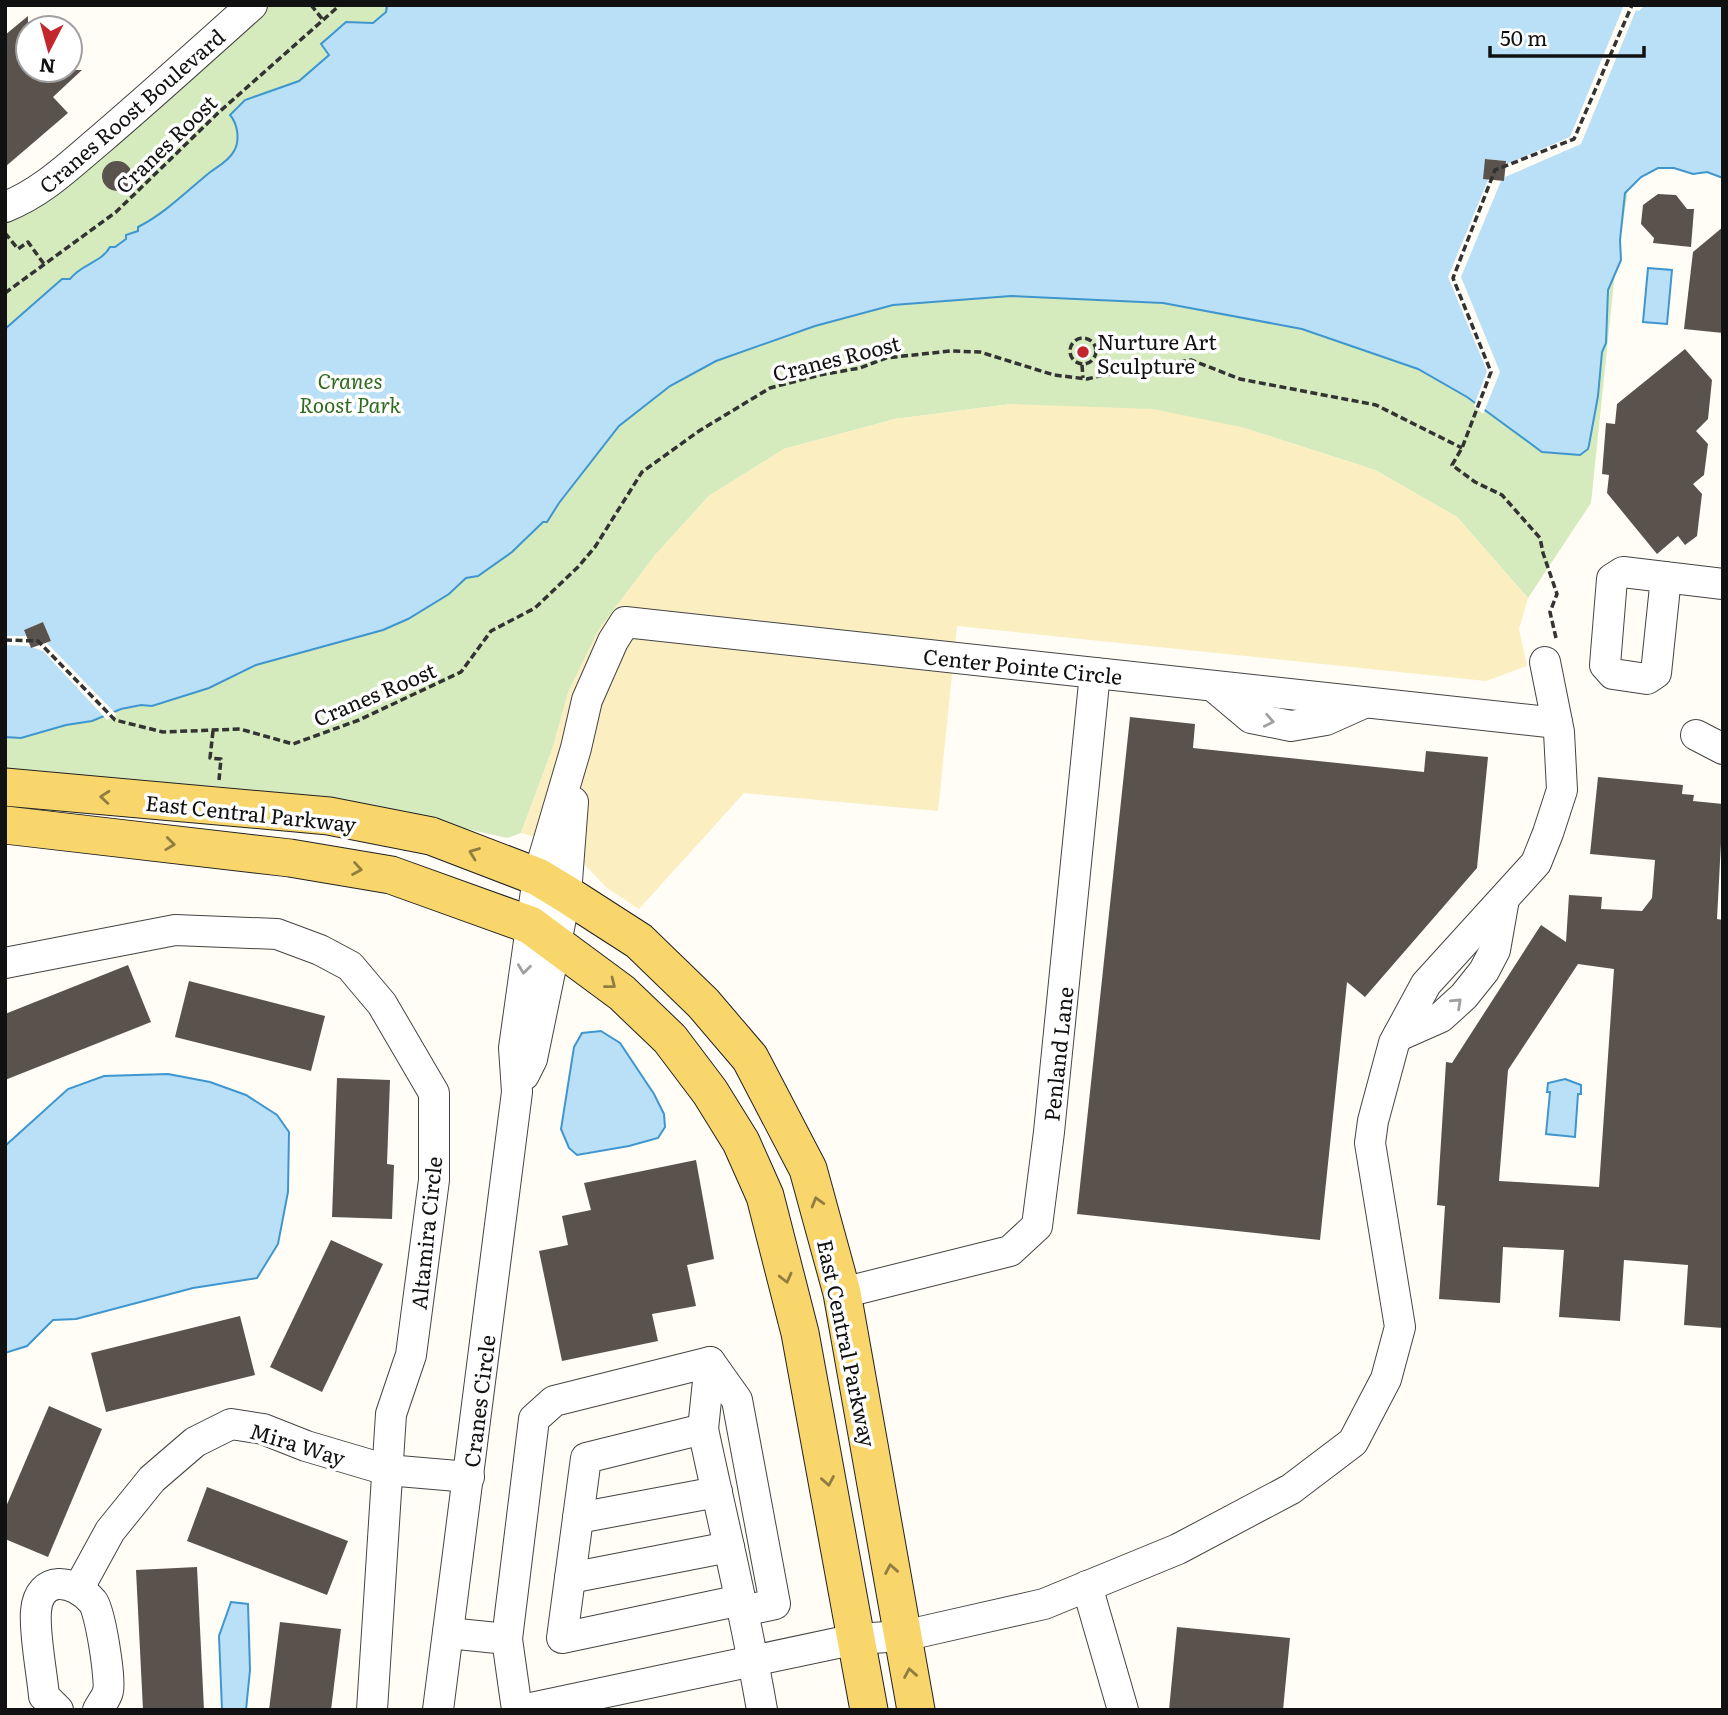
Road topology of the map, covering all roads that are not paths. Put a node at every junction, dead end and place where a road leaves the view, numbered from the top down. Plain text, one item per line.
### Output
1 (252, 5) edge
2 (5, 207) edge
3 (1666, 577) dead end
4 (1723, 584) edge
5 (1551, 650) road end
6 (1095, 673) junction
7 (1557, 723) junction
8 (1696, 735) dead end
9 (1723, 749) edge
10 (5, 788) edge
11 (5, 825) edge
12 (552, 886) junction
13 (543, 934) junction
14 (5, 963) edge
15 (842, 1293) junction
16 (710, 1362) junction
17 (703, 1429) junction
18 (387, 1470) junction
19 (468, 1477) junction
20 (717, 1492) junction
21 (578, 1518) junction
22 (729, 1547) junction
23 (570, 1578) junction
24 (1087, 1586) junction
25 (80, 1590) junction
26 (742, 1606) junction
27 (448, 1633) junction
28 (903, 1636) junction
29 (506, 1639) junction
30 (856, 1639) junction
31 (754, 1661) junction
32 (58, 1710) edge
33 (98, 1710) edge
34 (372, 1710) edge
35 (438, 1710) edge
36 (520, 1710) edge
37 (762, 1710) edge
38 (869, 1710) edge
39 (916, 1710) edge
40 (1123, 1710) edge

1 - 2 street, Cranes Roost Boulevard
3 - 4 street
5 - 7 street
6 - 7 street, Center Pointe Circle
6 - 12 street, Center Pointe Circle
6 - 15 street, Penland Lane
7 - 24 street
8 - 9 street
12 -> 10 main road, East Central Parkway
11 -> 13 main road, East Central Parkway
12 - 13 street, Cranes Circle
15 -> 12 main road, East Central Parkway
13 - 19 street, Cranes Circle
13 -> 30 main road, East Central Parkway
14 - 18 street, Altamira Circle
28 -> 15 main road, East Central Parkway
16 - 17 street
16 - 26 street
16 - 29 street
17 - 20 street
17 - 21 street
18 - 19 street, Mira Way
18 - 25 street, Mira Way
18 - 34 street, Altamira Circle
19 - 27 street, Cranes Circle
20 - 21 street
20 - 22 street
21 - 23 street
22 - 23 street
22 - 26 street
23 - 26 street
24 - 28 street
24 - 40 street
25 - 32 street
25 - 33 street
26 - 31 street
27 - 29 street
27 - 35 street, Cranes Circle
28 - 30 street
39 -> 28 main road, East Central Parkway
29 - 36 street
30 - 31 street
30 - 38 main road, East Central Parkway
31 - 36 street
31 - 37 street

